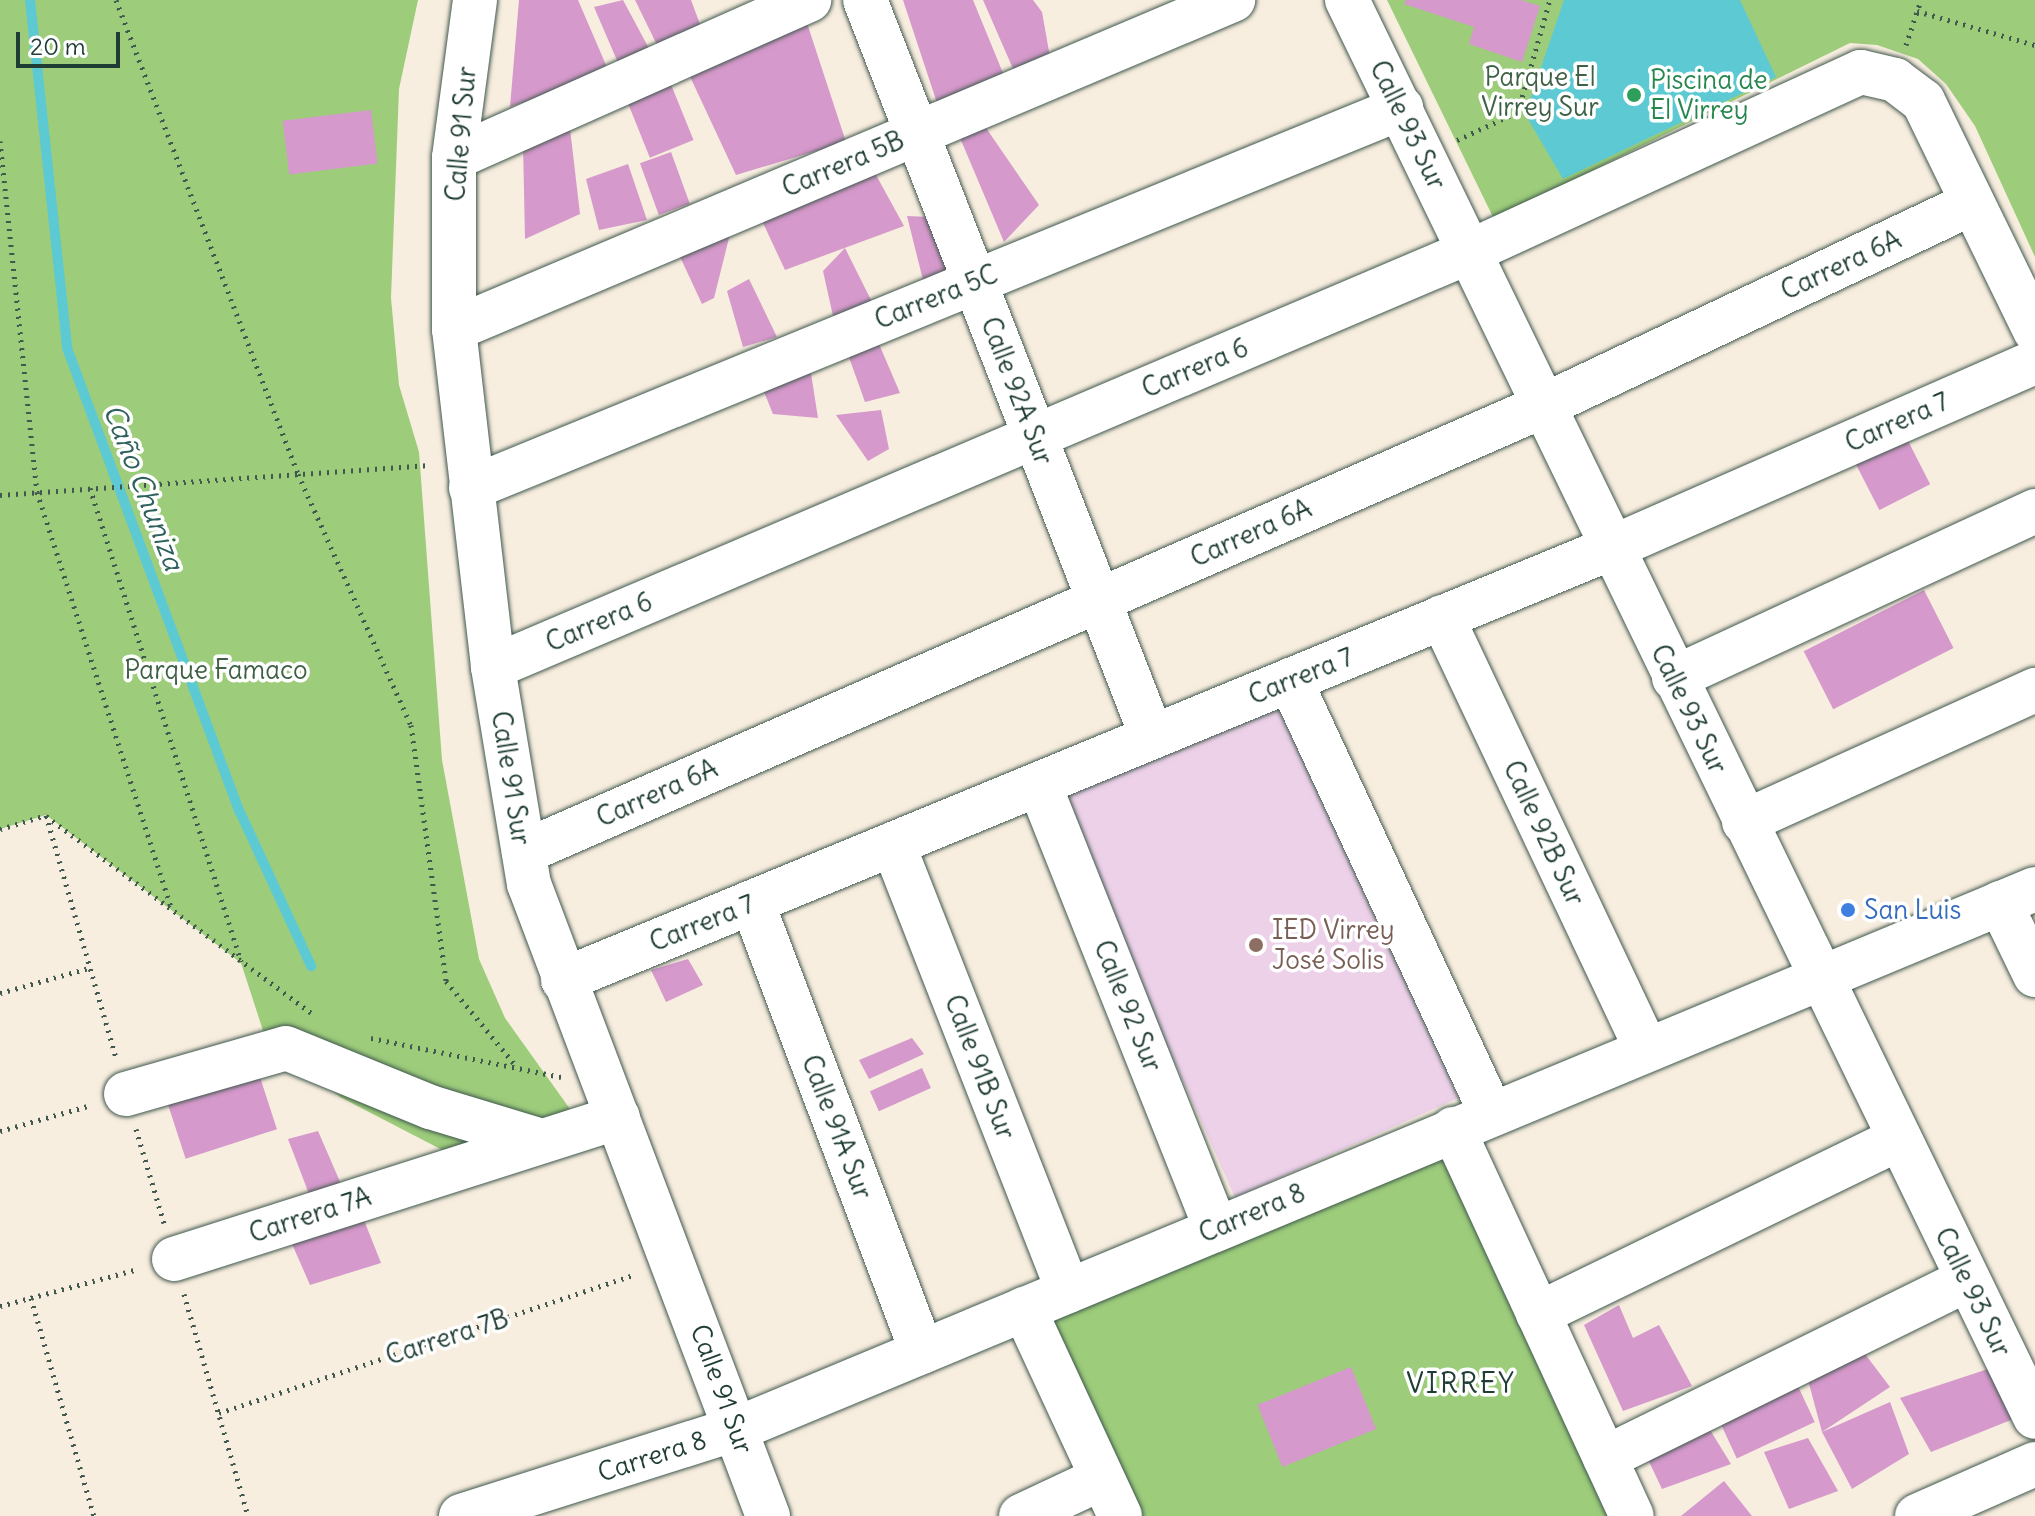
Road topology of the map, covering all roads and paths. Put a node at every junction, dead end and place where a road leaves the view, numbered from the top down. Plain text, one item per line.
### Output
1 (116, 0) edge
2 (475, 0) edge
3 (809, 0) edge
4 (865, 0) edge
5 (1233, 0) edge
6 (1347, 0) edge
7 (1550, 0) edge
8 (1917, 11) dead end
9 (2035, 45) edge
10 (1401, 108) junction
11 (916, 133) junction
12 (0, 141) edge
13 (1423, 155) junction
14 (454, 158) junction
15 (1972, 203) junction
16 (1469, 252) junction
17 (974, 282) junction
18 (454, 329) junction
19 (2035, 331) edge
20 (2035, 362) edge
21 (1543, 406) junction
22 (1035, 436) junction
23 (298, 474) junction
24 (469, 475) junction
25 (90, 488) junction
26 (37, 492) junction
27 (0, 495) edge
28 (2035, 511) edge
29 (1611, 548) junction
30 (1098, 600) junction
31 (1442, 617) junction
32 (493, 667) junction
33 (1674, 678) junction
34 (1290, 680) junction
35 (2035, 690) edge
36 (1152, 737) junction
37 (1039, 784) junction
38 (46, 815) junction
39 (1744, 822) junction
40 (0, 829) edge
41 (893, 844) junction
42 (524, 852) junction
43 (2017, 896) edge
44 (752, 902) junction
45 (171, 907) junction
46 (242, 963) junction
47 (89, 968) junction
48 (1818, 975) junction
49 (2035, 975) edge
50 (563, 980) junction
51 (0, 993) edge
52 (322, 1019) dead end
53 (361, 1035) dead end
54 (1646, 1048) junction
55 (517, 1067) junction
56 (126, 1094) junction
57 (612, 1102) junction
58 (1472, 1121) junction
59 (0, 1131) edge
60 (1898, 1139) junction
61 (542, 1141) junction
62 (1216, 1228) junction
63 (174, 1259) junction
64 (674, 1262) junction
65 (1967, 1280) junction
66 (1068, 1291) junction
67 (31, 1298) junction
68 (0, 1306) edge
69 (1024, 1309) junction
70 (1538, 1314) junction
71 (922, 1352) junction
72 (2031, 1399) edge
73 (219, 1413) junction
74 (739, 1428) junction
75 (1605, 1458) junction
76 (2035, 1464) edge
77 (1111, 1497) edge
78 (94, 1516) edge
79 (248, 1516) edge
80 (461, 1516) edge
81 (768, 1516) edge
82 (1021, 1516) edge
83 (1632, 1516) edge
84 (1917, 1516) edge

1 - 23 path
2 - 14 street, Calle 91 Sur
3 - 14 street
4 - 11 street, Calle 92A Sur
5 - 11 street, Carrera 5B
6 - 10 street, Calle 93 Sur
7 - 13 path
8 - 9 path
10 - 13 street, Calle 93 Sur
10 - 17 street, Carrera 5C
11 - 17 street, Calle 92A Sur
11 - 18 street, Carrera 5B
12 - 26 path
13 - 16 street, Calle 93 Sur
14 - 18 street, Calle 91 Sur
15 - 16 street, Carrera 6
15 - 19 street
15 - 21 street, Carrera 6A
16 - 21 street, Calle 93 Sur
16 - 22 street, Carrera 6
17 - 22 street, Calle 92A Sur
17 - 24 street, Carrera 5C
18 - 24 street, Calle 91 Sur
20 - 29 street, Carrera 7
21 - 29 street, Calle 93 Sur
21 - 30 street, Carrera 6A
22 - 30 street, Calle 92A Sur
22 - 32 street, Carrera 6
23 - 24 path
23 - 25 path
23 - 55 path
24 - 32 street, Calle 91 Sur
25 - 26 path
25 - 46 path
26 - 27 path
26 - 45 path
28 - 33 street
29 - 31 street, Carrera 7
29 - 33 street, Calle 93 Sur
30 - 36 street, Calle 92A Sur
30 - 42 street, Carrera 6A
31 - 34 street, Carrera 7
31 - 54 street, Calle 92B Sur
32 - 42 street, Calle 91 Sur
33 - 39 street, Calle 93 Sur
34 - 36 street, Carrera 7
34 - 58 street
35 - 39 street
36 - 37 street, Carrera 7
37 - 41 street, Carrera 7
37 - 62 street, Calle 92 Sur
38 - 40 path
38 - 45 path
38 - 47 path
39 - 48 street, Calle 93 Sur
41 - 44 street, Carrera 7
41 - 66 street, Calle 91B Sur
42 - 50 street, Calle 91 Sur
43 - 48 street, Carrera 8
43 - 49 street
44 - 50 street, Carrera 7
44 - 71 street, Calle 91A Sur
45 - 46 path
46 - 52 path
47 - 51 path
47 - 56 path
48 - 54 street, Carrera 8
48 - 60 street, Calle 93 Sur
50 - 57 street, Calle 91 Sur
53 - 55 path
54 - 58 street, Carrera 8
55 - 57 path
56 - 59 path
56 - 61 street
56 - 63 path
57 - 61 street, Carrera 7A
57 - 64 street, Calle 91 Sur
58 - 62 street, Carrera 8
58 - 70 street
60 - 65 street, Calle 93 Sur
60 - 70 street
61 - 63 street, Carrera 7A
62 - 66 street, Carrera 8
63 - 67 path
63 - 73 path
64 - 73 path, Carrera 7B
64 - 74 street, Calle 91 Sur
65 - 72 street, Calle 93 Sur
65 - 75 street
66 - 69 street, Carrera 8
67 - 68 path
67 - 78 path
69 - 71 street, Carrera 8
69 - 77 street
70 - 75 street
71 - 74 street, Carrera 8
73 - 79 path
74 - 80 street, Carrera 8
74 - 81 street, Calle 91 Sur
75 - 83 street
76 - 84 street
77 - 82 street

